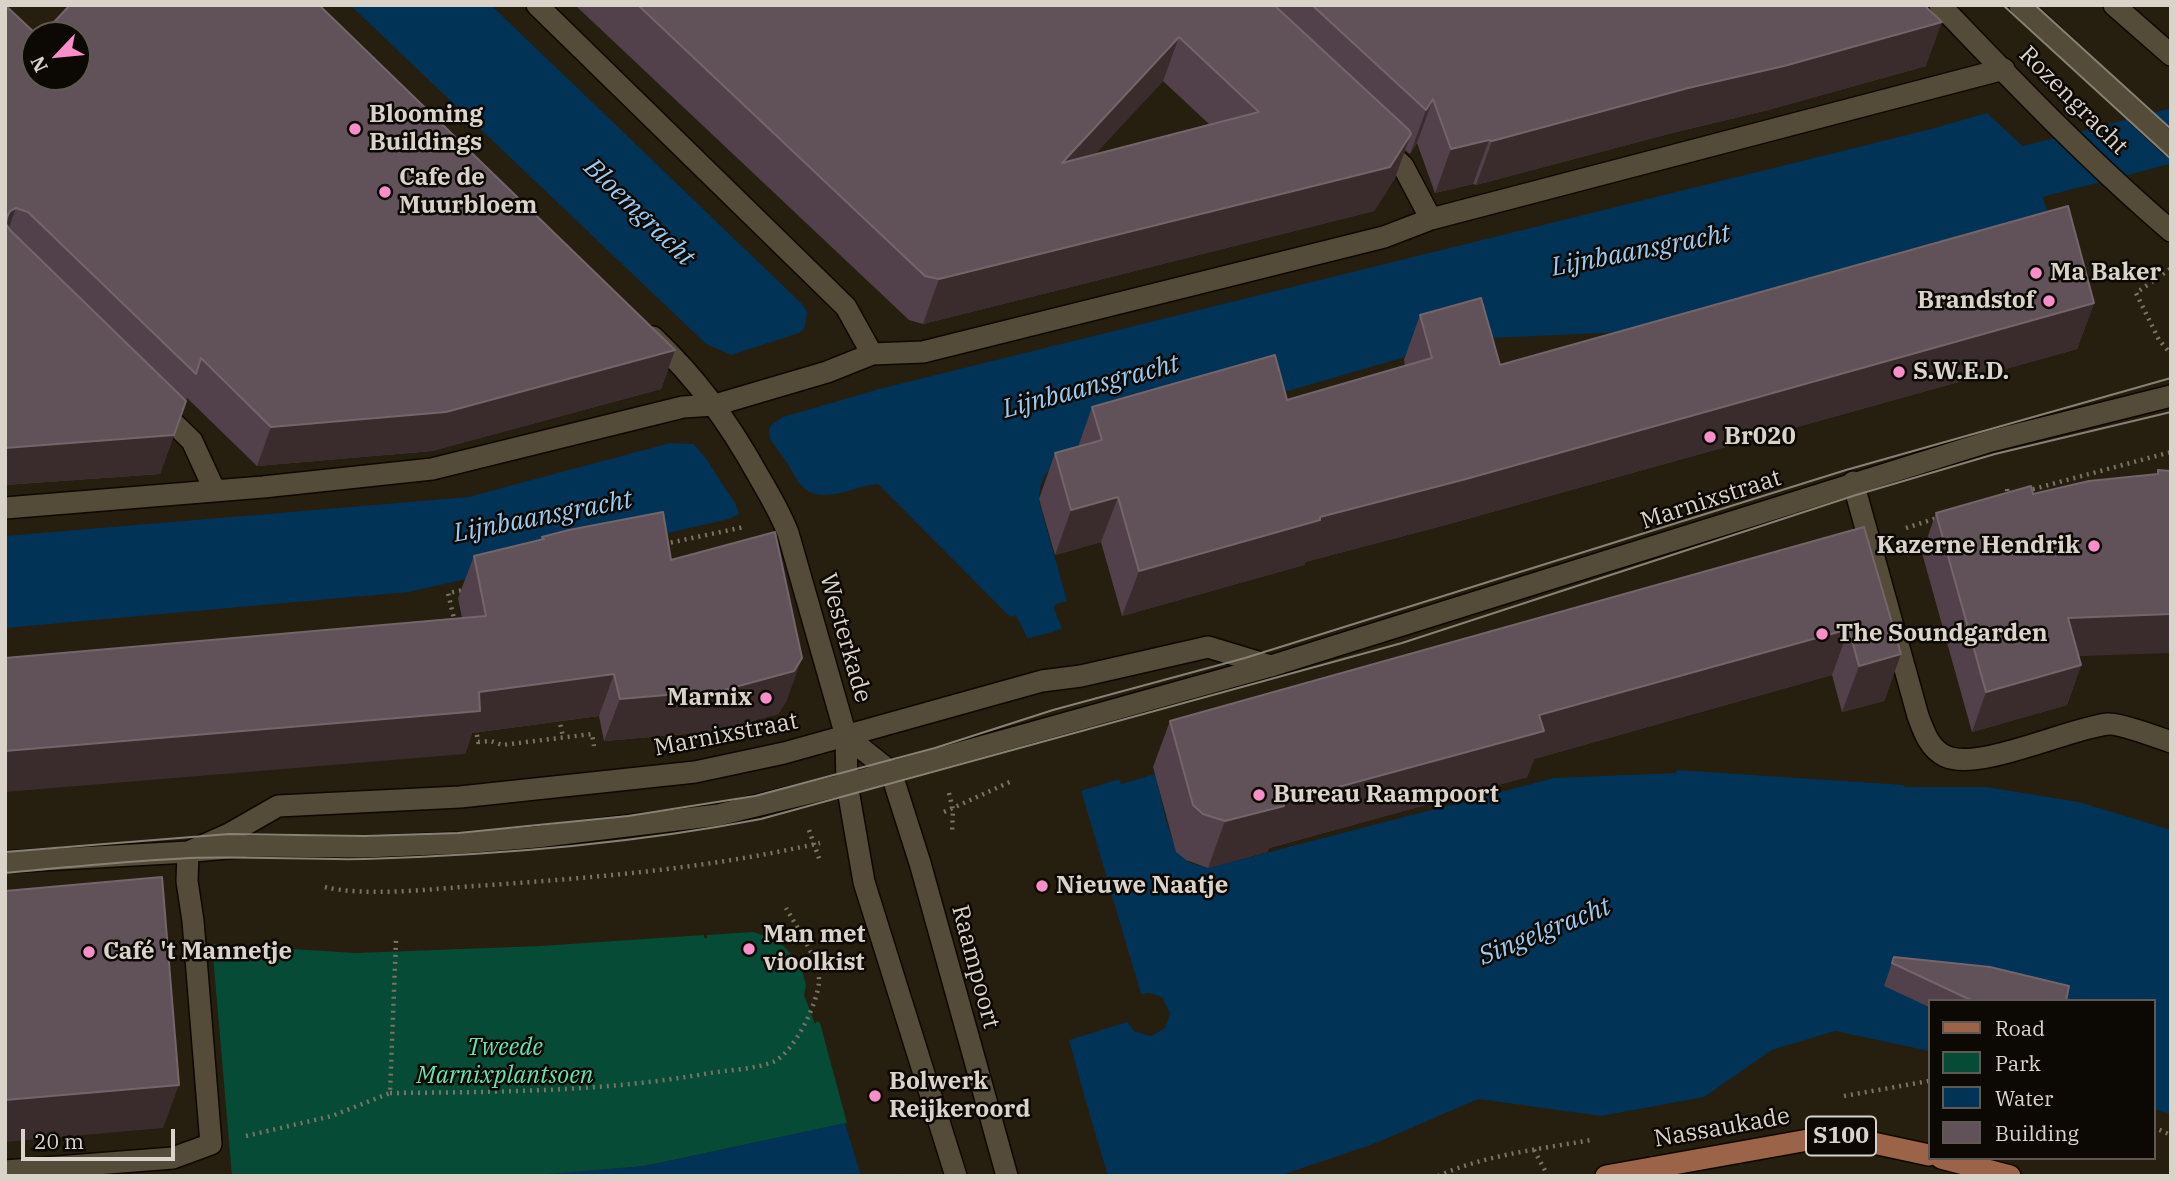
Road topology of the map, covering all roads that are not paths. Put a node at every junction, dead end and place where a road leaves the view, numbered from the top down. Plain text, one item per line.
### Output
1 (537, 5) edge
2 (1940, 5) edge
3 (2020, 5) edge
4 (2114, 5) edge
5 (2167, 48) edge
6 (2004, 69) junction
7 (1362, 128) edge
8 (2171, 145) edge
9 (1431, 219) junction
10 (2171, 231) edge
11 (642, 327) edge
12 (863, 358) junction
13 (143, 393) edge
14 (2171, 396) edge
15 (715, 405) junction
16 (1853, 482) junction
17 (214, 489) junction
18 (5, 508) edge
19 (1271, 666) junction
20 (846, 736) junction
21 (2171, 741) edge
22 (891, 772) junction
23 (847, 784) junction
24 (188, 852) junction
25 (5, 862) edge
26 (1927, 1155) edge
27 (1949, 1160) edge
28 (5, 1171) edge
29 (956, 1176) edge
30 (1007, 1176) edge
31 (1606, 1176) edge
32 (2010, 1176) edge

1 - 12 street
2 - 6 street, Rozengracht
3 - 8 street, Rozengracht
4 - 5 street
6 - 9 street
6 - 10 street, Rozengracht
7 - 9 street
9 - 12 street
11 - 15 street
12 - 15 street
13 - 17 street
14 - 16 street, Marnixstraat
15 - 17 street
15 - 20 street, Westerkade
16 - 19 street, Marnixstraat
16 - 21 street
17 - 18 street
19 - 20 street, Marnixstraat
19 - 22 street, Marnixstraat
20 - 22 street
20 - 23 street, Westerkade
20 - 24 street, Marnixstraat
22 - 23 street, Marnixstraat
22 - 30 street, Raampoort
23 - 24 street, Marnixstraat
23 - 29 street, Westerkade
24 - 25 street, Marnixstraat
24 - 28 street
26 - 31 main road, Nassaukade / S100
27 - 32 main road

